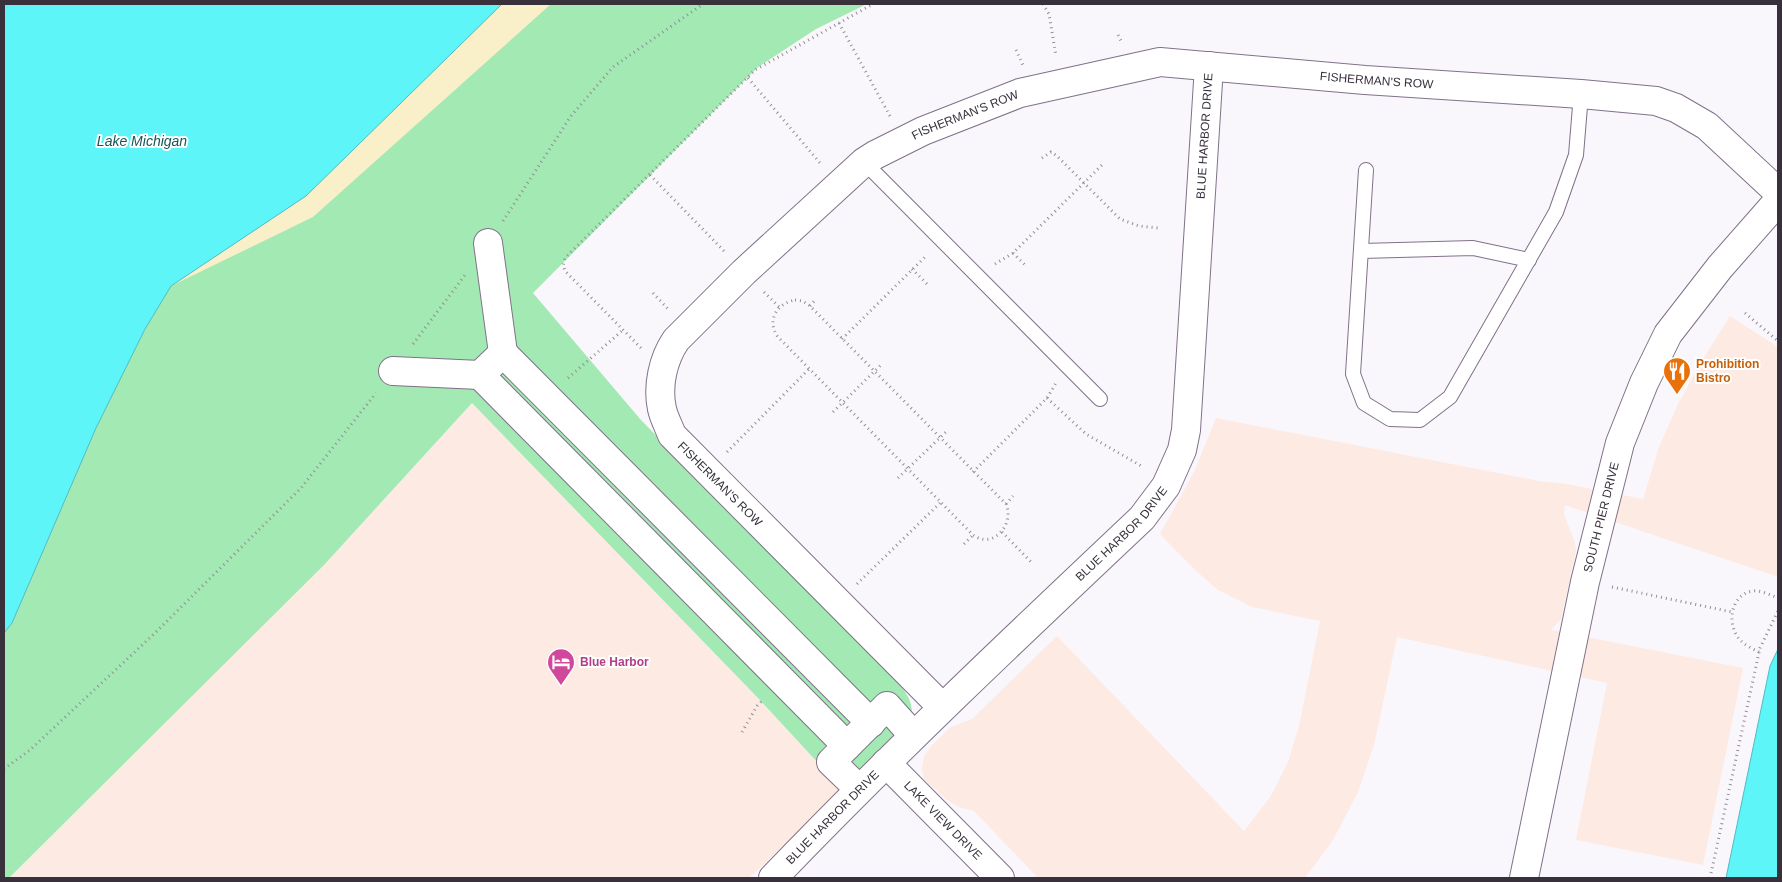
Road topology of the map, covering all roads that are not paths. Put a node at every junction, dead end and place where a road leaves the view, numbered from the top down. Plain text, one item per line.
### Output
1 (1209, 66) junction
2 (1581, 94) junction
3 (864, 162) junction
4 (1366, 170) dead end
5 (1778, 192) edge
6 (1778, 201) edge
7 (488, 243) road end
8 (1361, 251) junction
9 (1529, 260) junction
10 (504, 352) junction
11 (393, 371) road end
12 (480, 376) junction
13 (1100, 399) dead end
14 (942, 706) junction
15 (871, 723) junction
16 (913, 735) junction
17 (847, 746) junction
18 (886, 763) junction
19 (859, 789) junction
20 (773, 878) edge
21 (1000, 878) edge
22 (1524, 878) edge

1 - 2 street, FISHERMAN'S ROW
1 - 3 street, FISHERMAN'S ROW
1 - 14 street, BLUE HARBOR DRIVE
2 - 5 street, FISHERMAN'S ROW
2 - 9 lane
3 - 13 lane
3 - 14 street, FISHERMAN'S ROW
4 - 8 lane
6 - 22 street, SOUTH PIER DRIVE
7 - 10 street
8 - 9 lane
8 - 9 lane
10 - 12 street
10 - 15 street
11 - 12 street
12 - 17 street
14 - 16 street, BLUE HARBOR DRIVE
15 - 16 street
15 - 17 street
16 - 18 street, BLUE HARBOR DRIVE
17 - 19 street
18 - 19 street, BLUE HARBOR DRIVE
18 - 21 street, LAKE VIEW DRIVE
19 - 20 street, BLUE HARBOR DRIVE

